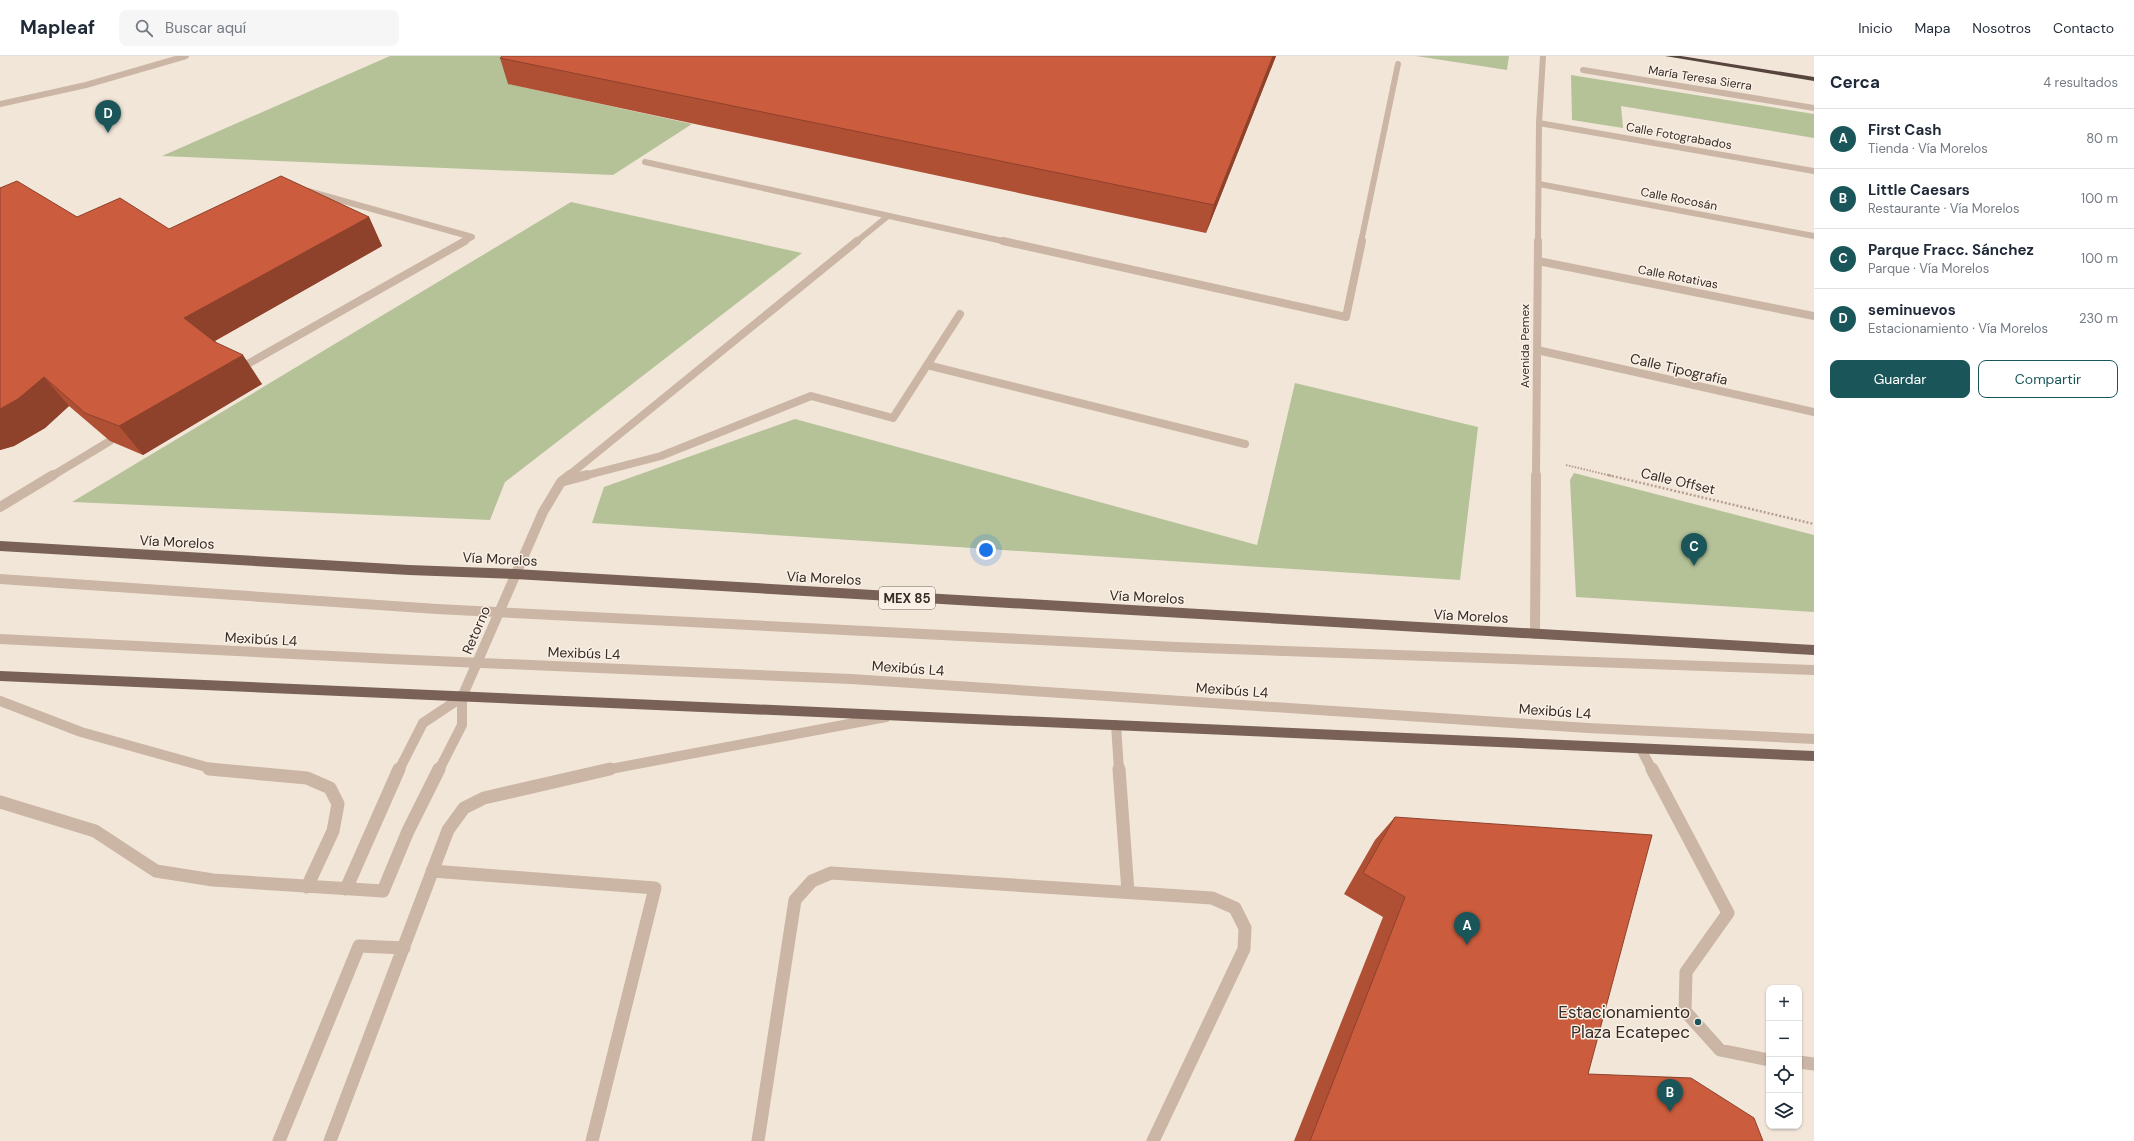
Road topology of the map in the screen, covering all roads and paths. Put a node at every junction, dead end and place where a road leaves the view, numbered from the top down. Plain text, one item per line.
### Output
1 (186, 56) edge
2 (1668, 56) edge
3 (1543, 57) edge
4 (1398, 64) dead end
5 (1583, 70) dead end
6 (1814, 79) edge
7 (0, 104) edge
8 (1814, 108) edge
9 (1540, 123) junction
10 (645, 162) dead end
11 (1814, 171) edge
12 (1539, 184) junction
13 (302, 189) edge
14 (888, 216) junction
15 (1814, 236) edge
16 (1538, 261) junction
17 (960, 314) dead end
18 (1814, 316) edge
19 (1538, 350) junction
20 (927, 365) junction
21 (235, 371) edge
22 (1814, 412) edge
23 (110, 441) edge
24 (1245, 444) dead end
25 (1537, 458) junction
26 (560, 482) junction
27 (0, 507) edge
28 (1814, 524) edge
29 (0, 546) edge
30 (515, 574) junction
31 (0, 579) edge
32 (499, 612) junction
33 (1535, 634) junction
34 (0, 639) edge
35 (1814, 650) edge
36 (477, 663) junction
37 (1814, 670) edge
38 (0, 676) edge
39 (462, 697) junction
40 (0, 701) edge
41 (894, 716) junction
42 (1116, 726) junction
43 (1814, 739) edge
44 (1641, 749) junction
45 (1814, 756) edge
46 (0, 802) edge
47 (432, 871) junction
48 (307, 887) junction
49 (346, 889) junction
50 (1128, 892) junction
51 (404, 948) junction
52 (1766, 1059) edge
53 (1802, 1062) edge
54 (1814, 1064) edge
55 (279, 1141) edge
56 (330, 1141) edge
57 (592, 1141) edge
58 (758, 1141) edge
59 (1153, 1141) edge

1 - 7 street
2 - 6 highway
3 - 9 street, Avenida Pemex
4 - 14 street
5 - 8 street, María Teresa Sierra
9 - 11 street, Calle Fotograbados
9 - 12 street, Avenida Pemex
10 - 14 street
12 - 15 street, Calle Rocosán
12 - 16 street, Avenida Pemex
13 - 21 street
14 - 26 street
16 - 18 street, Calle Rotativas
16 - 19 street, Avenida Pemex
17 - 20 street
19 - 22 street, Calle Tipografía
19 - 25 street, Avenida Pemex
20 - 24 street
20 - 26 street
23 - 27 street
25 - 28 path, Calle Offset
25 - 33 street, Avenida Pemex
26 - 30 street, Retorno
29 - 30 main road, Vía Morelos / MEX 85
30 - 32 street, Retorno
30 - 33 main road, Vía Morelos / MEX 85
31 - 32 street
32 - 36 street, Retorno
32 - 37 street
33 - 35 main road, Vía Morelos / MEX 85
34 - 36 street, Mexibús L4
36 - 39 street, Retorno
36 - 43 street, Mexibús L4
38 - 39 main road
39 - 41 main road
39 - 49 street
39 - 49 street
40 - 48 street
41 - 42 main road
41 - 47 street
42 - 44 main road
42 - 50 street
44 - 45 main road
44 - 52 street
46 - 48 street
47 - 51 street
47 - 57 street
48 - 49 street
50 - 58 street
50 - 59 street
51 - 55 street
51 - 56 street
53 - 54 street

